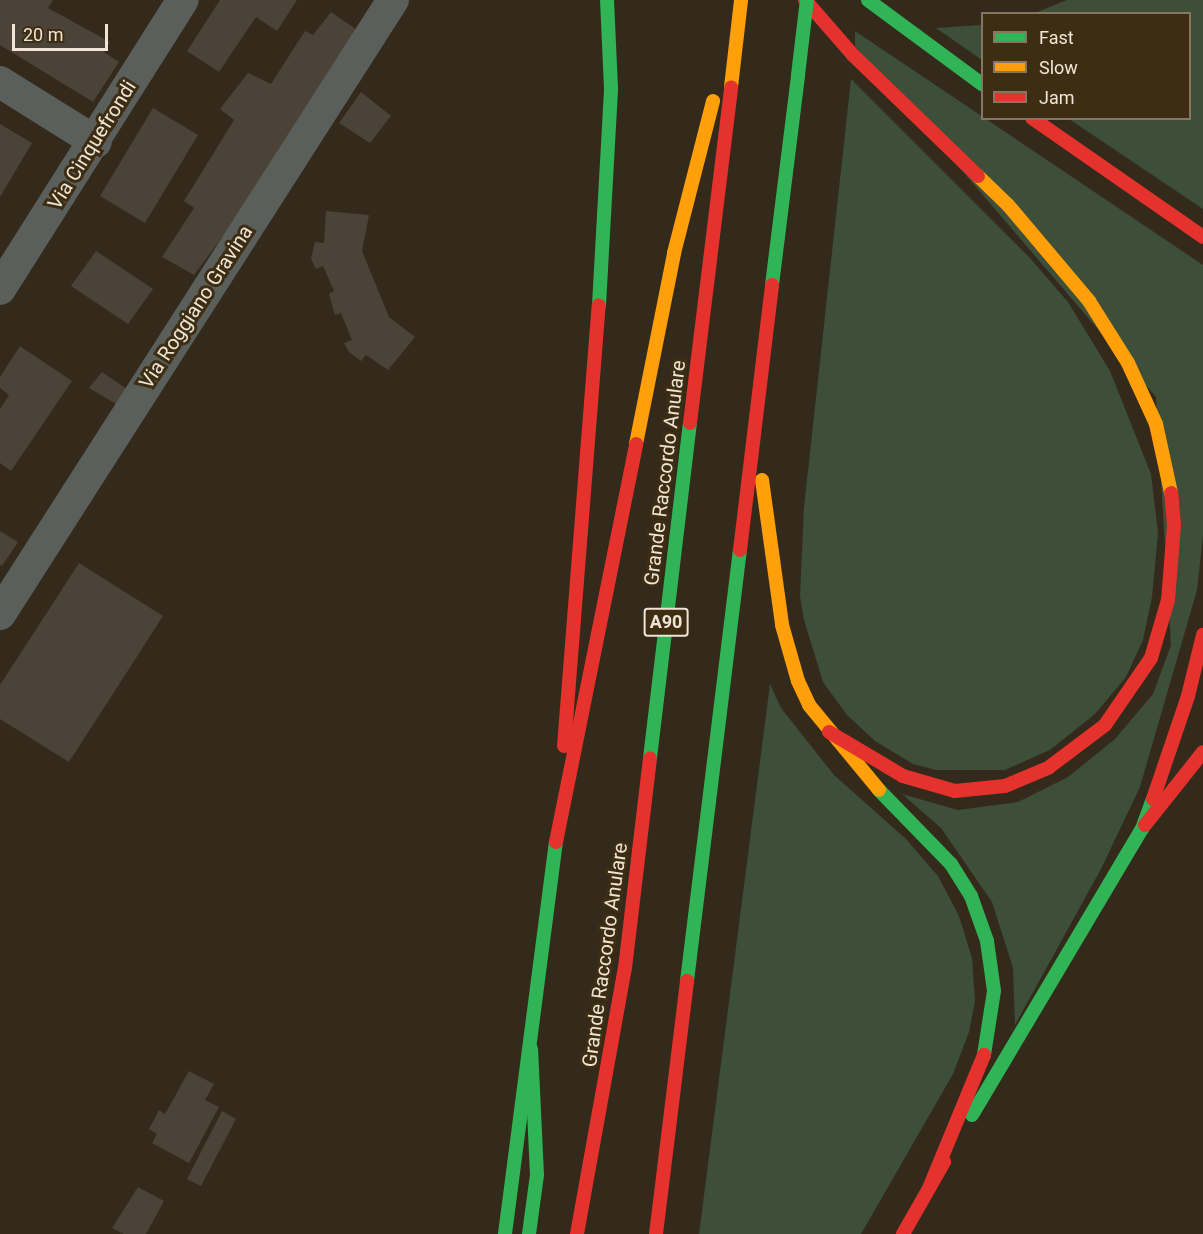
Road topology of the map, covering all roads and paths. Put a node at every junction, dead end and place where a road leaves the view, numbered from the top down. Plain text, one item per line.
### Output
1 (183, 0) edge
2 (393, 0) edge
3 (608, 0) edge
4 (806, 0) edge
5 (868, 0) edge
6 (740, 4) edge
7 (0, 82) edge
8 (981, 83) edge
9 (1035, 120) edge
10 (96, 142) junction
11 (1203, 237) edge
12 (0, 289) edge
13 (756, 436) junction
14 (0, 614) edge
15 (1203, 635) edge
16 (829, 732) junction
17 (1203, 752) edge
18 (1142, 829) junction
19 (556, 842) junction
20 (531, 1049) junction
21 (930, 1186) junction
22 (505, 1234) edge
23 (529, 1234) edge
24 (577, 1234) edge
25 (656, 1234) edge
26 (903, 1234) edge

1 - 10 street, Via Cinquefrondi
2 - 14 street, Via Roggiano Gravina
3 - 19 main road
4 - 13 main road, bridge
4 - 16 main road
5 - 8 main road
6 - 19 main road
6 - 24 main road, Grande Raccordo Anulare / A90
7 - 10 street
9 - 11 main road
10 - 12 street, Via Cinquefrondi
13 - 16 main road
13 - 25 main road
15 - 18 main road
16 - 21 main road
17 - 18 main road
18 - 21 main road
19 - 20 main road
20 - 22 main road
20 - 23 main road
21 - 26 main road

